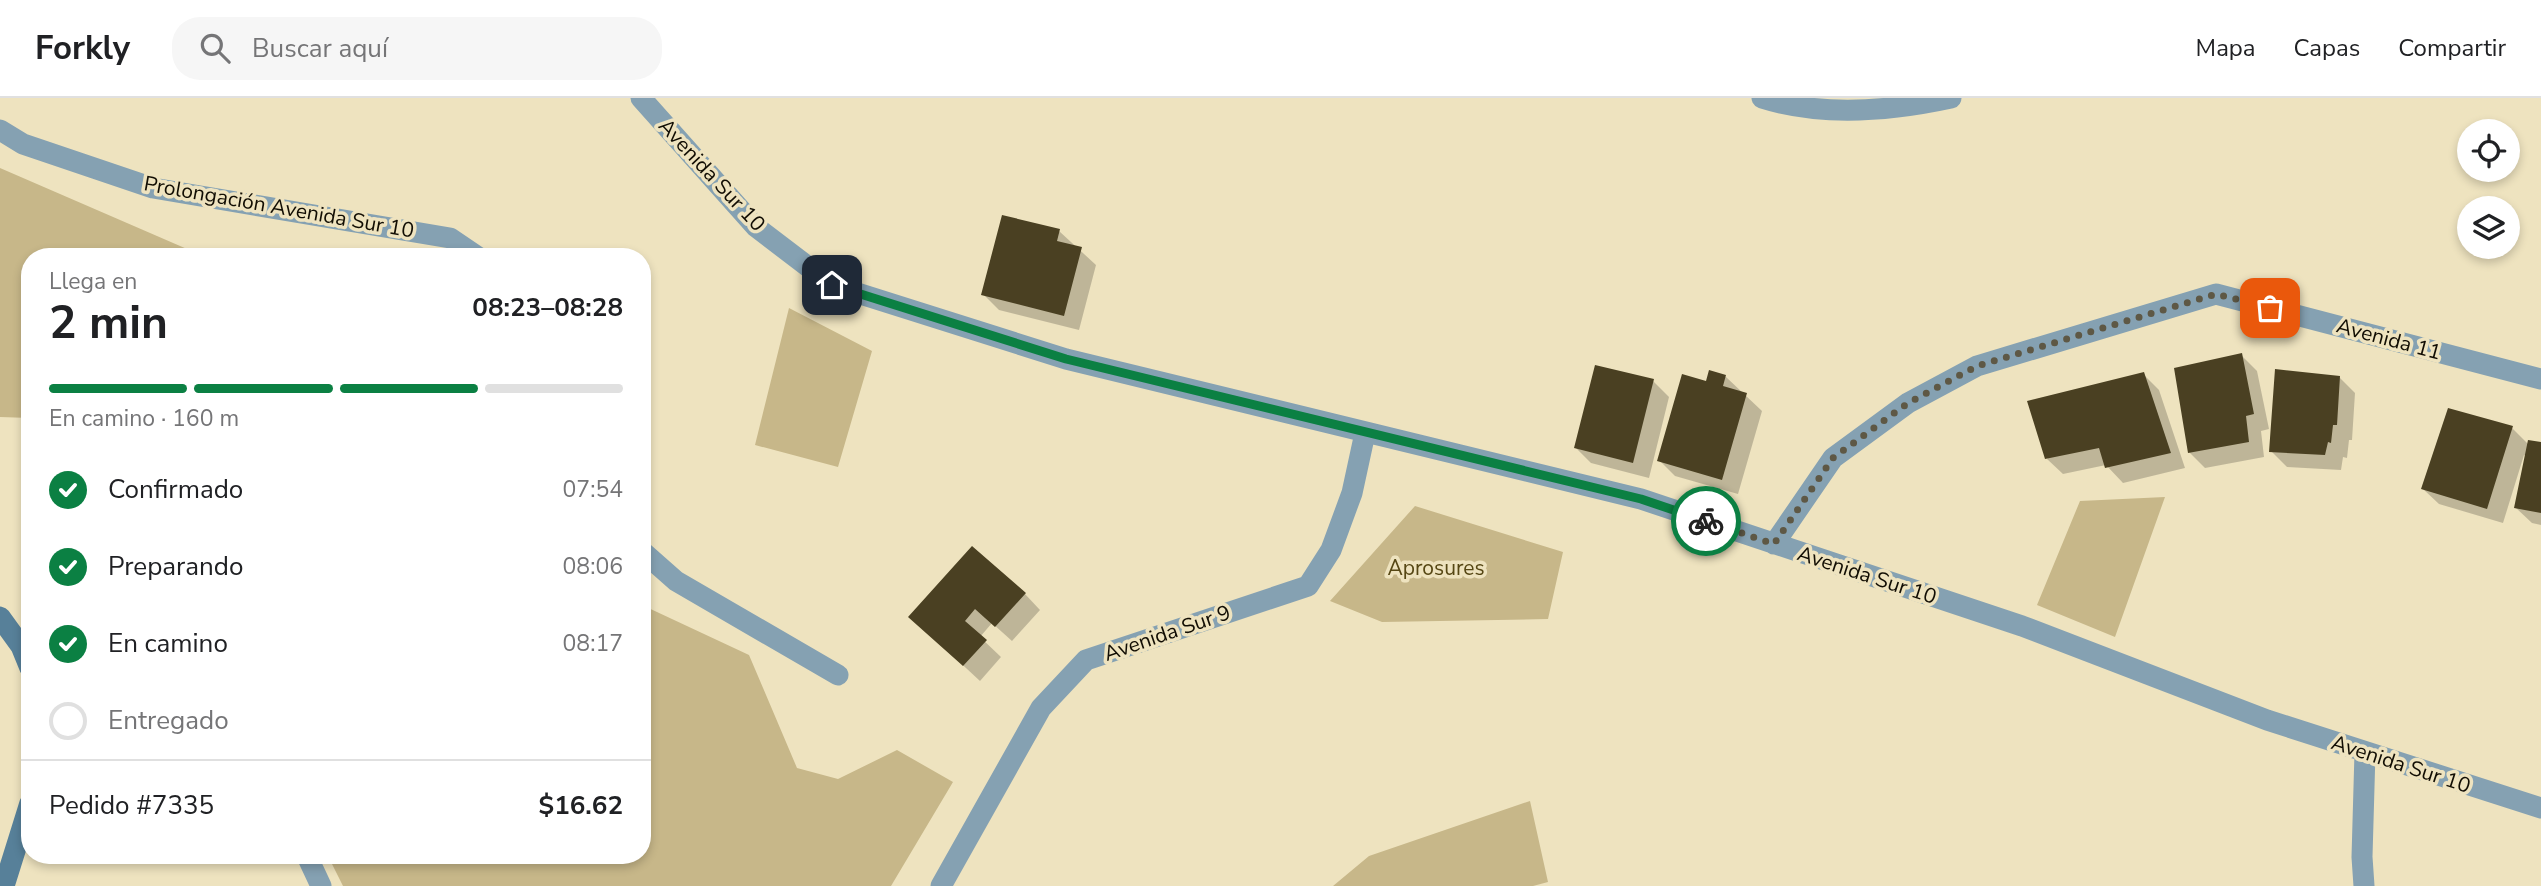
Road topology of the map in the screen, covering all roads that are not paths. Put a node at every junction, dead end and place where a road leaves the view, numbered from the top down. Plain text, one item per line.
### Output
1 (641, 98) edge
2 (1762, 98) edge
3 (1951, 98) edge
4 (0, 130) edge
5 (465, 248) edge
6 (2541, 379) edge
7 (1366, 433) junction
8 (1774, 544) junction
9 (651, 559) edge
10 (0, 617) edge
11 (21, 641) edge
12 (838, 675) dead end
13 (2365, 752) junction
14 (2541, 808) edge
15 (21, 832) edge
16 (311, 864) edge
17 (4, 886) edge
18 (321, 886) edge
19 (941, 886) edge
20 (2364, 886) edge

1 - 7 street, Avenida Sur 10
2 - 3 street
4 - 5 street, Prolongación Avenida Sur 10
6 - 8 street, Avenida 11
7 - 8 street, Avenida Sur 10
7 - 19 street, Avenida Sur 9
8 - 13 street, Avenida Sur 10
9 - 12 street
10 - 11 main road
13 - 14 street, Avenida Sur 10
13 - 20 street
15 - 17 main road
16 - 18 street

